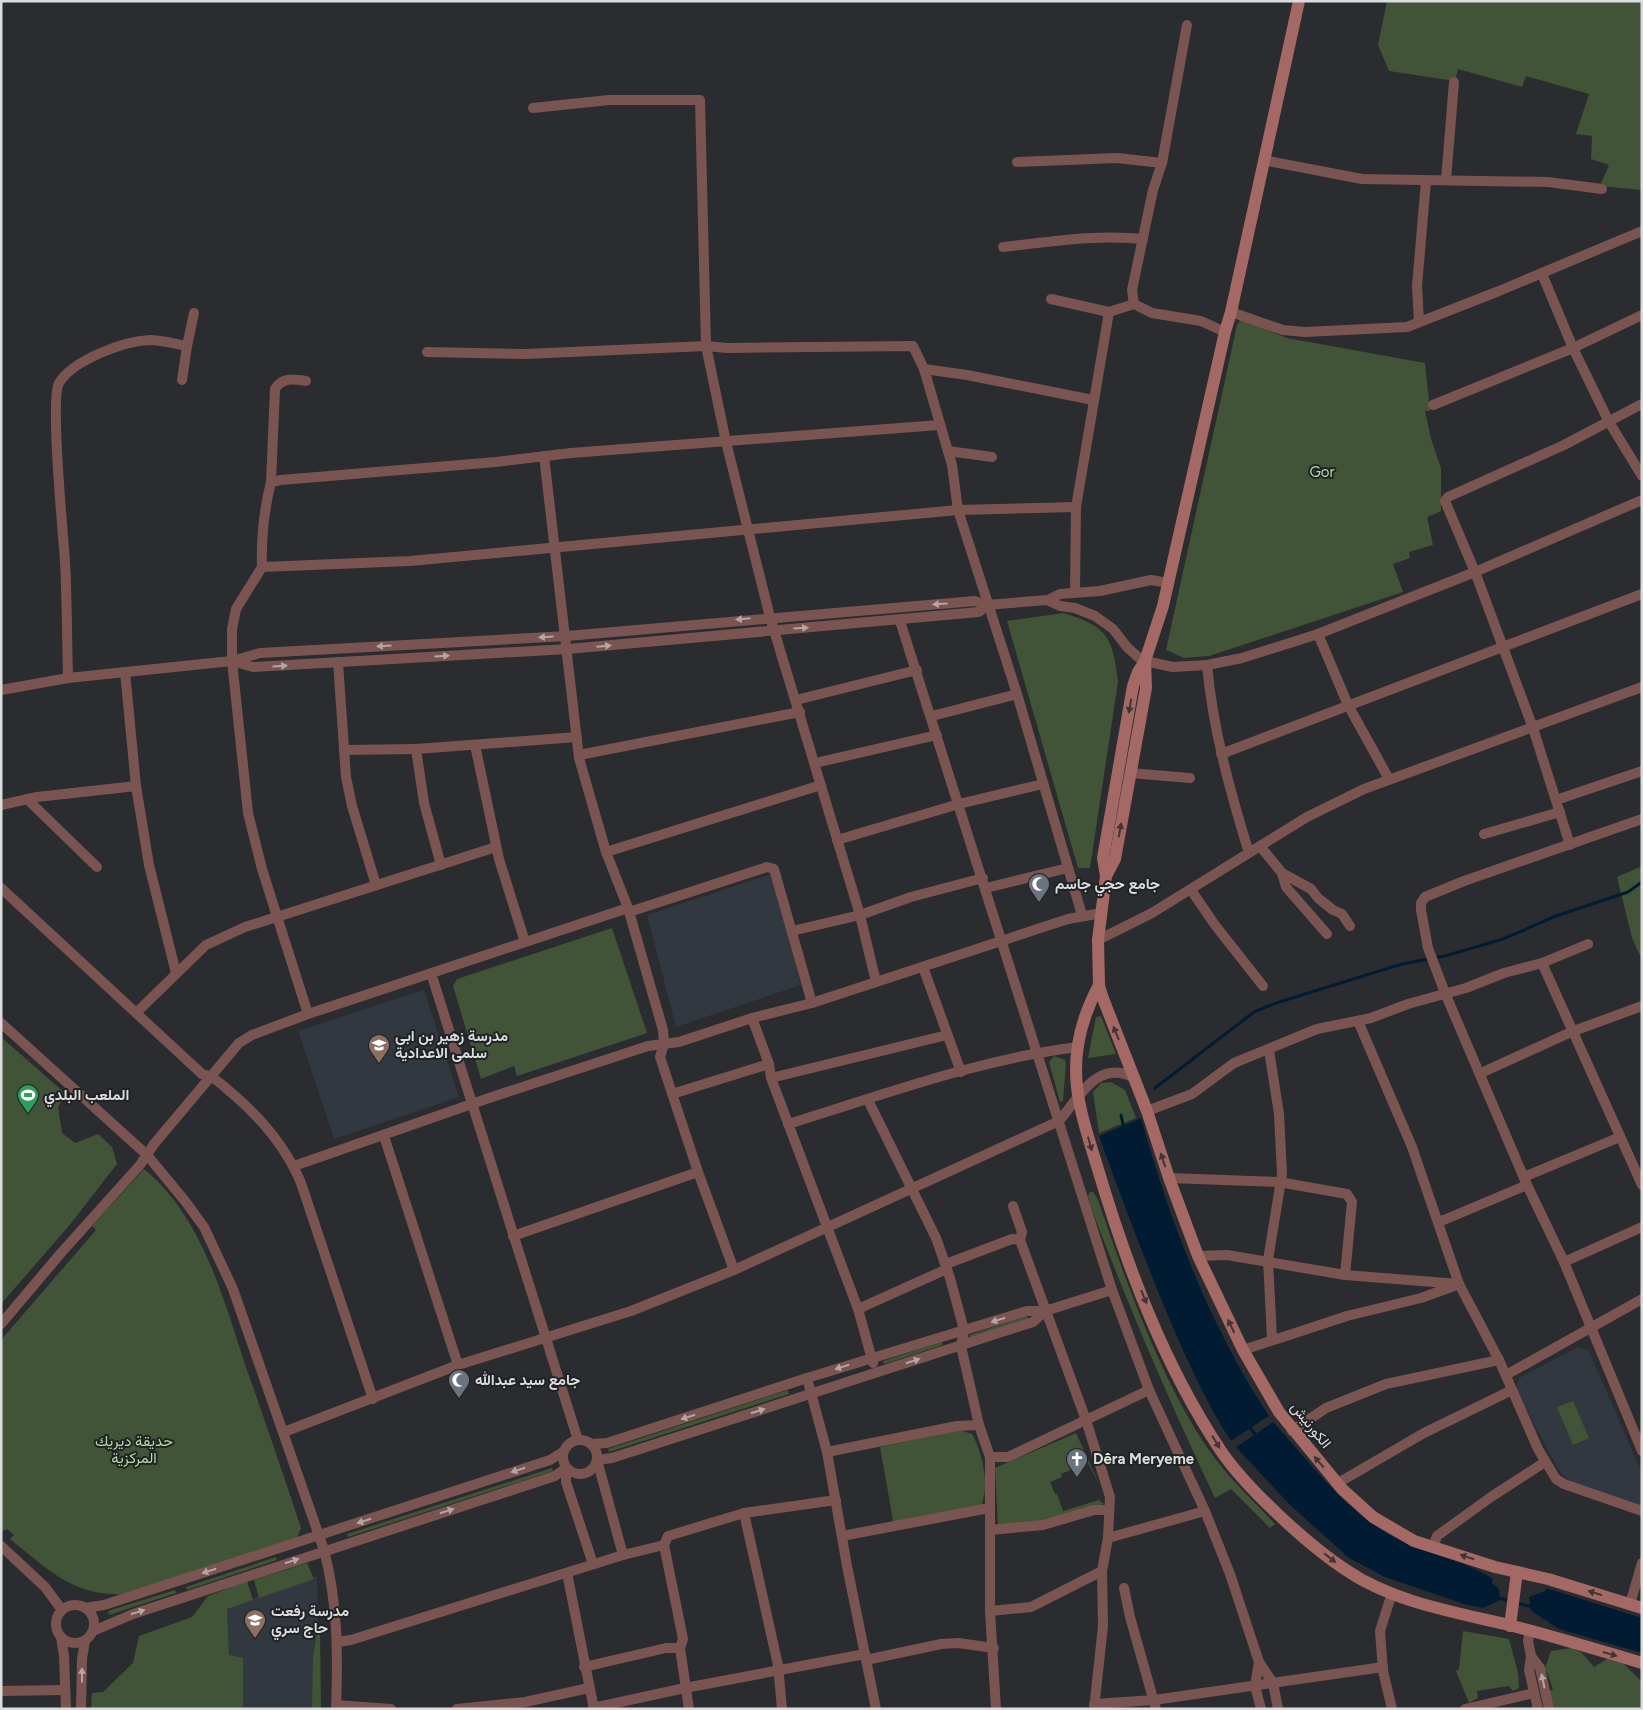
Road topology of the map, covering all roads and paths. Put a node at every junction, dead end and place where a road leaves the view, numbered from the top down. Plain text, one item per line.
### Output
1 (1299, 1) edge
2 (1187, 25) dead end
3 (1454, 82) dead end
4 (534, 108) dead end
5 (1263, 160) junction
6 (1017, 162) dead end
7 (1162, 163) junction
8 (1446, 180) junction
9 (1426, 181) junction
10 (1602, 189) dead end
11 (1642, 231) edge
12 (1143, 239) junction
13 (1003, 247) dead end
14 (1542, 274) junction
15 (1051, 299) dead end
16 (1134, 304) junction
17 (1110, 312) junction
18 (1232, 312) junction
19 (194, 313) dead end
20 (1642, 315) edge
21 (1419, 322) junction
22 (1225, 332) junction
23 (187, 346) junction
24 (706, 346) junction
25 (1573, 348) junction
26 (427, 352) dead end
27 (924, 369) junction
28 (182, 380) dead end
29 (306, 381) dead end
30 (1093, 400) junction
31 (1642, 404) edge
32 (1434, 405) dead end
33 (1608, 422) junction
34 (939, 424) junction
35 (726, 442) junction
36 (948, 451) junction
37 (544, 456) junction
38 (992, 457) dead end
39 (1642, 476) edge
40 (271, 482) junction
41 (1642, 500) edge
42 (1076, 507) junction
43 (958, 510) junction
44 (748, 530) junction
45 (555, 548) junction
46 (262, 566) junction
47 (1475, 572) junction
48 (1168, 583) junction
49 (1075, 592) junction
50 (1642, 594) edge
51 (1048, 600) junction
52 (987, 606) junction
53 (770, 617) junction
54 (900, 621) junction
55 (774, 630) junction
56 (1318, 634) junction
57 (567, 636) junction
58 (1503, 648) junction
59 (568, 649) junction
60 (232, 661) junction
61 (1145, 661) junction
62 (338, 662) junction
63 (1207, 665) junction
64 (917, 670) junction
65 (125, 672) junction
66 (68, 678) junction
67 (1642, 687) edge
68 (1, 690) edge
69 (1017, 694) junction
70 (796, 700) junction
71 (1348, 705) junction
72 (800, 712) junction
73 (932, 716) junction
74 (1533, 728) junction
75 (937, 735) junction
76 (578, 737) junction
77 (475, 745) junction
78 (416, 749) junction
79 (344, 750) junction
80 (1221, 754) junction
81 (579, 755) junction
82 (815, 763) junction
83 (1642, 771) edge
84 (1130, 773) junction
85 (1190, 778) dead end
86 (1389, 779) junction
87 (1044, 784) junction
88 (821, 785) junction
89 (136, 786) junction
90 (27, 799) junction
91 (1556, 800) junction
92 (959, 804) junction
93 (1, 805) edge
94 (1560, 812) junction
95 (1642, 819) edge
96 (1484, 834) dead end
97 (837, 840) junction
98 (1570, 845) junction
99 (1260, 846) junction
100 (496, 847) junction
101 (606, 852) junction
102 (1249, 853) junction
103 (441, 865) junction
104 (97, 867) dead end
105 (1068, 868) junction
106 (1282, 873) junction
107 (1106, 876) junction
108 (984, 883) junction
109 (376, 885) junction
110 (1, 888) edge
111 (1191, 890) junction
112 (628, 910) junction
113 (1102, 913) junction
114 (860, 915) junction
115 (1082, 915) junction
116 (277, 916) junction
117 (1350, 926) dead end
118 (792, 931) junction
119 (1327, 934) dead end
120 (1098, 940) junction
121 (525, 942) junction
122 (1003, 942) junction
123 (1588, 944) dead end
124 (1542, 962) junction
125 (923, 967) junction
126 (176, 973) junction
127 (431, 973) junction
128 (876, 982) junction
129 (1099, 985) junction
130 (1263, 986) dead end
131 (1445, 993) junction
132 (812, 1003) junction
133 (1642, 1006) edge
134 (137, 1012) junction
135 (308, 1014) junction
136 (752, 1018) junction
137 (1358, 1021) junction
138 (1, 1023) edge
139 (1571, 1032) junction
140 (948, 1035) junction
141 (664, 1044) junction
142 (1078, 1047) junction
143 (1269, 1050) junction
144 (1038, 1052) junction
145 (769, 1064) junction
146 (961, 1072) junction
147 (1481, 1073) junction
148 (212, 1076) junction
149 (772, 1078) junction
150 (1135, 1078) junction
151 (672, 1094) junction
152 (1079, 1096) junction
153 (868, 1100) junction
154 (473, 1105) junction
155 (1147, 1111) junction
156 (1059, 1121) junction
157 (788, 1124) junction
158 (384, 1136) junction
159 (1620, 1137) junction
160 (147, 1154) junction
161 (294, 1166) junction
162 (698, 1172) junction
163 (1169, 1178) junction
164 (1526, 1181) junction
165 (1279, 1182) junction
166 (1642, 1185) edge
167 (911, 1189) junction
168 (1013, 1206) dead end
169 (1439, 1222) junction
170 (827, 1226) junction
171 (1642, 1227) edge
172 (513, 1236) junction
173 (1020, 1240) junction
174 (1198, 1256) junction
175 (1268, 1260) junction
176 (1564, 1262) junction
177 (946, 1267) junction
178 (734, 1270) junction
179 (1345, 1274) junction
180 (1460, 1284) junction
181 (1112, 1290) junction
182 (1642, 1298) edge
183 (858, 1308) junction
184 (1045, 1311) junction
185 (1, 1324) edge
186 (1592, 1327) junction
187 (964, 1330) junction
188 (547, 1337) junction
189 (1272, 1339) junction
190 (961, 1346) junction
191 (1243, 1350) junction
192 (872, 1358) junction
193 (1499, 1360) junction
194 (458, 1365) junction
195 (876, 1373) junction
196 (1506, 1375) junction
197 (807, 1378) junction
198 (1149, 1390) junction
199 (1512, 1390) junction
200 (812, 1393) junction
201 (373, 1399) junction
202 (1086, 1420) junction
203 (979, 1425) junction
204 (1292, 1431) junction
205 (284, 1432) junction
206 (578, 1440) junction
207 (591, 1444) junction
208 (1642, 1451) edge
209 (563, 1452) junction
210 (828, 1452) junction
211 (990, 1457) junction
212 (597, 1460) junction
213 (1545, 1462) junction
214 (566, 1468) junction
215 (1338, 1484) junction
216 (836, 1500) junction
217 (989, 1508) junction
218 (1109, 1510) junction
219 (1205, 1511) junction
220 (1642, 1511) edge
221 (744, 1513) junction
222 (990, 1530) junction
223 (318, 1536) junction
224 (842, 1536) junction
225 (1108, 1538) junction
226 (664, 1545) junction
227 (1, 1546) edge
228 (1434, 1547) junction
229 (324, 1550) junction
230 (623, 1555) junction
231 (1642, 1563) edge
232 (593, 1564) junction
233 (1102, 1572) junction
234 (566, 1573) junction
235 (1517, 1578) junction
236 (178, 1581) junction
237 (1124, 1588) dead end
238 (1392, 1593) junction
239 (183, 1597) junction
240 (1636, 1606) edge
241 (85, 1608) junction
242 (62, 1610) junction
243 (990, 1611) junction
244 (1510, 1622) junction
245 (93, 1631) junction
246 (1530, 1631) junction
247 (61, 1637) junction
248 (85, 1641) junction
249 (338, 1642) junction
250 (680, 1648) junction
251 (994, 1648) junction
252 (1531, 1656) junction
253 (866, 1657) junction
254 (1259, 1662) junction
255 (1642, 1663) edge
256 (584, 1667) junction
257 (1383, 1667) junction
258 (779, 1671) junction
259 (1273, 1683) junction
260 (1255, 1686) junction
261 (589, 1688) junction
262 (685, 1688) junction
263 (66, 1690) junction
264 (1, 1691) edge
265 (1534, 1693) junction
266 (1155, 1704) edge
267 (336, 1707) edge
268 (594, 1708) edge
269 (1094, 1708) edge
270 (66, 1709) edge
271 (81, 1709) edge
272 (391, 1709) edge
273 (458, 1709) edge
274 (689, 1709) edge
275 (782, 1709) edge
276 (876, 1709) edge
277 (996, 1709) edge
278 (1261, 1709) edge
279 (1278, 1709) edge
280 (1392, 1709) edge
281 (1465, 1709) edge
282 (1538, 1709) edge
283 (1548, 1709) edge

1 - 5 main road
2 - 7 street
3 - 8 street
4 - 24 street
5 - 9 street
5 - 18 main road
6 - 7 street
7 - 12 street
8 - 9 street
8 - 10 street
9 - 21 street
11 - 14 street
12 - 13 street
12 - 16 street
14 - 21 street
14 - 25 street
15 - 17 street
16 - 17 street
16 - 22 street
17 - 30 street
18 - 21 street
18 - 22 main road
19 - 23 street
20 - 25 street
22 - 48 main road
23 - 28 street
23 - 66 street
24 - 26 street
24 - 27 street
24 - 35 street
25 - 32 street
25 - 33 street
27 - 30 street
27 - 34 street
29 - 40 street
30 - 42 street
31 - 33 street
33 - 39 street
33 - 47 street
34 - 35 street
34 - 36 street
35 - 37 street
35 - 44 street
36 - 38 street
36 - 43 street
37 - 40 street
37 - 45 street
40 - 46 street
41 - 47 street
42 - 43 street
42 - 49 street
43 - 44 street
43 - 52 street
44 - 45 street
44 - 53 street
45 - 46 street
45 - 57 street
46 - 60 street
47 - 56 street
47 - 58 street
48 - 49 street
48 - 61 main road
49 - 51 street
50 - 58 street
51 - 52 street
51 - 61 street
52 -> 53 street
52 - 54 street
52 - 69 street
53 - 55 street
53 -> 57 street
55 -> 54 street
54 - 64 street
59 -> 55 street
55 - 70 street
56 - 63 street
56 - 71 street
57 - 59 street
57 -> 60 street
58 - 71 street
58 - 74 street
62 -> 59 street
59 - 76 street
60 -> 62 street
60 - 65 street
60 - 116 street
61 - 63 street
61 - 84 main road
61 -> 107 main road
62 - 79 street
63 - 80 street
64 - 70 street
64 - 73 street
65 - 66 street
65 - 89 street
66 - 68 street
67 - 74 street
69 - 73 street
69 - 87 street
70 - 72 street
71 - 80 street
71 - 86 street
72 - 81 street
72 - 82 street
73 - 75 street
74 - 86 street
74 - 91 street
75 - 82 street
75 - 92 street
76 - 77 street
76 - 81 street
77 - 78 street
77 - 100 street
78 - 79 street
78 - 103 street
79 - 109 street
80 - 102 street
81 - 101 street
82 - 88 street
83 - 91 street
84 - 85 street
107 -> 84 main road
86 - 99 street
87 - 92 street
87 - 105 street
88 - 97 street
88 - 101 street
89 - 90 street
89 - 126 street
90 - 93 street
90 - 104 street
91 - 94 street
92 - 97 street
92 - 108 street
94 - 96 street
94 - 98 street
95 - 98 street
97 - 114 street
98 - 131 street
99 - 102 street
99 - 106 street
100 - 103 street
100 - 121 street
101 - 112 street
102 - 111 street
103 - 109 street
105 - 108 street
105 - 115 street
106 - 117 street
106 - 119 street
107 - 113 main road
108 - 114 street
108 - 122 street
109 - 116 street
110 - 134 street
111 - 120 street
111 - 130 street
112 - 118 street
112 - 121 street
112 - 141 street
113 - 115 street
113 - 120 main road
114 - 118 street
114 - 128 street
115 - 122 street
116 - 126 street
116 - 135 street
118 - 132 street
120 - 129 main road
121 - 127 street
122 - 125 street
122 - 144 street
123 - 124 street
124 - 131 street
124 - 139 street
125 - 128 street
125 - 140 street
126 - 134 street
127 - 135 street
127 - 154 street
128 - 132 street
129 - 142 main road
150 -> 129 main road, الكورنيش
131 - 137 street
131 - 147 street
132 - 136 street
133 - 139 street
134 - 148 street
135 - 148 street
136 - 141 street
136 - 145 street
137 - 143 street
137 - 169 street
138 - 160 street
139 - 147 street
139 - 159 street
140 - 146 street
140 - 149 street
141 - 151 street
141 - 154 street
142 - 144 street
142 - 152 main road
143 - 155 street
143 - 165 street
144 - 146 street
144 - 156 street
145 - 149 street
145 - 151 street
146 - 153 street
147 - 164 street
148 - 160 street
148 - 161 street
149 - 157 street
150 - 152 street
150 - 155 main road, الكورنيش
151 - 162 street
152 - 156 street
152 -> 238 main road
153 - 157 street
153 - 167 street
154 - 158 street
154 - 172 street
163 -> 155 main road, الكورنيش
156 - 167 street
156 - 181 street
157 - 170 street
158 - 161 street
158 - 194 street
159 - 164 street
159 - 166 street
160 - 185 street
160 - 205 street
161 - 201 street
162 - 172 street
162 - 178 street
163 - 165 street
163 - 174 main road, الكورنيش
164 - 169 street
164 - 176 street
165 - 175 street
165 - 179 street
167 - 170 street
167 - 177 street
168 - 173 street
169 - 180 street
170 - 178 street
170 - 183 street
171 - 176 street
172 - 188 street
173 - 177 street
173 - 184 street
174 - 175 street
191 -> 174 main road, الكورنيش
175 - 179 street
175 - 189 street
176 - 186 street
177 - 183 street
177 - 187 street
178 - 188 street
179 - 180 street
180 - 189 street
180 - 193 street
181 - 184 street
181 - 198 street
182 - 186 street
183 - 192 street
184 -> 187 street
184 - 190 street
184 - 202 street
186 - 196 street
186 - 208 street
187 - 190 street
187 - 192 street
188 - 194 street
188 - 206 street
189 - 191 street
195 -> 190 street
190 - 203 street
191 - 204 main road, الكورنيش
192 - 195 street
192 -> 197 street
193 - 196 street
193 - 204 street
194 - 201 street
195 - 200 street
196 - 199 street
197 - 200 street
197 -> 207 street
198 - 202 street
198 - 219 street
199 - 213 street
199 - 215 street
200 - 210 street
212 -> 200 street
201 - 205 street
202 - 211 street
202 - 218 street
203 - 210 street
203 - 211 street
215 -> 204 main road, الكورنيش
205 - 223 street
206 - 207 street
206 - 209 street
207 - 212 street
209 - 214 street
209 -> 223 street
210 - 216 street
211 - 217 street
212 - 214 street
212 - 230 street
213 - 220 street
213 - 228 street
229 -> 214 street
214 - 232 street
215 - 228 main road, الكورنيش
216 - 221 street
216 - 224 street
217 - 222 street
217 - 224 street
218 - 222 street
218 - 225 street
219 - 225 street
219 - 254 street
221 - 226 street
221 - 258 street
222 - 243 street
223 - 229 street
223 -> 236 street
224 - 253 street
225 - 233 street
226 - 230 street
226 - 250 street
227 - 242 street
235 -> 228 main road, الكورنيش
239 -> 229 street
229 - 249 street
230 - 232 street
231 - 240 street
232 - 234 street
233 - 243 street
233 - 269 street
234 - 249 street
234 - 256 street
240 -> 235 main road, الكورنيش
235 - 244 main road
236 - 239 street
236 - 241 street
237 - 266 street
238 - 244 main road
238 - 257 street
245 -> 239 street
241 - 242 street
241 - 245 street
242 - 247 street
243 - 251 street
244 - 246 main road
245 - 248 street
246 - 252 street
246 -> 255 main road
247 - 248 street
247 - 263 street
271 -> 248 street
249 - 267 street
250 - 256 street
250 - 262 street
251 - 253 street
251 - 277 street
252 - 265 street
283 -> 252 street
253 - 258 street
253 - 276 street
254 - 259 street
254 - 260 street
256 - 261 street
257 - 259 street
257 - 280 street
258 - 262 street
258 - 275 street
259 - 260 street
259 - 279 street
260 - 266 street
260 - 278 street
261 - 268 street
261 - 273 street
262 - 268 street
262 - 274 street
263 - 264 street
263 - 270 street
265 - 281 street
265 - 282 street
266 - 269 street
267 - 272 street

